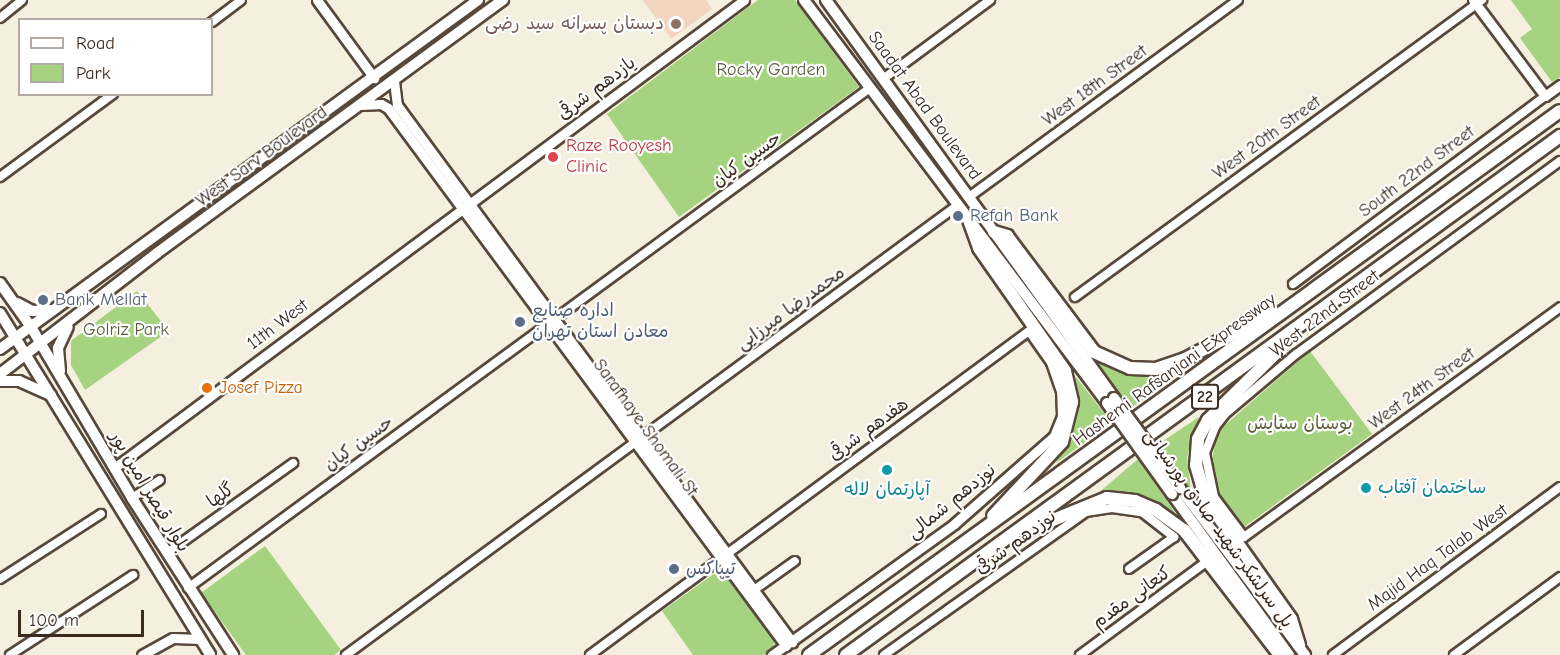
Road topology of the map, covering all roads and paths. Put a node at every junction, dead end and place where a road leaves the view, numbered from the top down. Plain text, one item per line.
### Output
1 (22, 0) edge
2 (241, 0) edge
3 (317, 0) edge
4 (478, 0) edge
5 (503, 0) edge
6 (744, 0) edge
7 (804, 0) edge
8 (826, 0) edge
9 (990, 0) edge
10 (1238, 0) edge
11 (1477, 1) edge
12 (0, 18) edge
13 (213, 21) edge
14 (374, 78) junction
15 (883, 79) junction
16 (394, 81) junction
17 (1560, 85) edge
18 (870, 88) junction
19 (109, 96) edge
20 (1545, 96) junction
21 (361, 105) junction
22 (1560, 111) edge
23 (1560, 136) edge
24 (1560, 160) edge
25 (0, 177) edge
26 (969, 197) junction
27 (958, 205) junction
28 (466, 206) junction
29 (969, 220) junction
30 (994, 232) junction
31 (102, 277) junction
32 (0, 283) edge
33 (1293, 284) dead end
34 (111, 289) junction
35 (1311, 292) junction
36 (8, 294) junction
37 (1075, 297) dead end
38 (64, 305) junction
39 (1560, 307) edge
40 (0, 313) edge
41 (76, 318) junction
42 (551, 322) junction
43 (1303, 326) junction
44 (31, 327) junction
45 (1029, 331) joint
46 (17, 337) junction
47 (42, 344) junction
48 (0, 349) edge
49 (27, 354) junction
50 (0, 374) edge
51 (0, 381) edge
52 (63, 382) junction
53 (52, 396) junction
54 (1110, 400) junction
55 (91, 430) junction
56 (76, 438) junction
57 (639, 440) junction
58 (293, 463) dead end
59 (114, 468) junction
60 (160, 480) dead end
61 (1560, 487) edge
62 (1176, 491) junction
63 (132, 498) junction
64 (101, 514) dead end
65 (1244, 537) joint
66 (971, 540) junction
67 (1000, 544) junction
68 (167, 553) junction
69 (724, 556) junction
70 (795, 561) dead end
71 (1202, 565) dead end
72 (1129, 569) dead end
73 (133, 575) dead end
74 (1560, 577) edge
75 (0, 579) edge
76 (188, 588) junction
77 (754, 590) junction
78 (200, 639) junction
79 (789, 644) junction
80 (1302, 651) edge
81 (1334, 654) edge
82 (10, 655) edge
83 (142, 655) edge
84 (210, 655) edge
85 (233, 655) edge
86 (346, 655) edge
87 (590, 655) edge
88 (772, 655) edge
89 (809, 655) edge
90 (846, 655) edge
91 (884, 655) edge
92 (1080, 655) edge
93 (1280, 655) edge
94 (1289, 655) edge
95 (1454, 655) edge

1 - 12 street
2 - 13 street
3 - 14 street
4 - 14 main road, West Sarv Boulevard
5 - 16 main road, West Sarv Boulevard
6 - 28 street, یازدهم شرقی
7 - 18 main road, Saadat Abad Boulevard
8 - 15 main road, Saadat Abad Boulevard
9 - 15 street
10 - 26 street, West 18th Street
11 - 20 street
11 - 37 street, West 20th Street
14 - 31 main road, West Sarv Boulevard
15 - 26 main road, Saadat Abad Boulevard
16 - 21 main road, West Sarv Boulevard
16 - 28 street, Sarafhaye Shomali St
17 - 20 street, South 22nd Street
18 - 27 main road, Saadat Abad Boulevard
18 - 42 street, حسین کیان
19 - 25 street
20 - 33 street, South 22nd Street
21 - 28 street, Sarafhaye Shomali St
21 - 34 main road, West Sarv Boulevard
22 - 35 highway, Hashemi Rafsanjani Expressway / 22
23 - 43 highway, 22
24 - 65 street, West 22nd Street
26 - 30 main road, Saadat Abad Boulevard
27 - 29 main road, Saadat Abad Boulevard
27 - 57 street, محمدرضا میرزایی
28 - 42 street, Sarafhaye Shomali St
28 - 59 street, 11th West
29 - 54 main road, پل سرلشکر شهید صادق پورشیانی
29 - 66 highway
30 - 35 highway
30 - 54 main road, پل سرلشکر شهید صادق پورشیانی
31 - 34 main road
31 - 38 main road, West Sarv Boulevard
32 - 36 main road, بلوار قیصر امین پور
34 - 41 main road, West Sarv Boulevard
35 - 66 highway, Hashemi Rafsanjani Expressway / 22
36 - 38 main road
36 - 44 main road, بلوار قیصر امین پور
38 - 44 main road, West Sarv Boulevard
39 - 65 street, West 24th Street
40 - 46 main road, بلوار قیصر امین پور
41 - 47 main road, West Sarv Boulevard
41 - 52 main road
42 - 57 street, Sarafhaye Shomali St
42 - 76 street, حسین کیان
43 - 67 highway, 22
43 - 80 highway
44 - 46 main road, West Sarv Boulevard
44 - 47 main road, بلوار قیصر امین پور
45 - 69 street, هفدهم شرقی
45 - 79 street, نوزدهم شمالی
46 - 48 main road
46 - 49 main road, بلوار قیصر امین پور
47 - 49 main road, West Sarv Boulevard
47 - 52 main road, بلوار قیصر امین پور
49 - 50 main road
49 - 53 main road, بلوار قیصر امین پور
51 - 53 main road
52 - 55 main road, بلوار قیصر امین پور
53 - 56 main road, بلوار قیصر امین پور
54 - 62 main road, پل سرلشکر شهید صادق پورشیانی, bridge
55 - 56 main road
55 - 59 main road, بلوار قیصر امین پور
56 - 78 main road, بلوار قیصر امین پور
57 - 69 street, Sarafhaye Shomali St
57 - 86 street, محمدرضا میرزایی
58 - 68 street, گلها
59 - 63 main road, بلوار قیصر امین پور
60 - 63 street
61 - 81 street, Majid Haq Talab West
62 - 80 main road, پل سرلشکر شهید صادق پورشیانی
62 - 94 main road, پل سرلشکر شهید صادق پورشیانی
63 - 68 main road, بلوار قیصر امین پور
64 - 75 street
66 - 89 highway, Hashemi Rafsanjani Expressway / 22
67 - 90 highway, 22
67 - 93 highway
68 - 76 main road, بلوار قیصر امین پور
69 - 77 street, Sarafhaye Shomali St
69 - 79 street, Sarafhaye Shomali St
69 - 87 street, هفدهم شرقی
70 - 77 street
71 - 92 street, کنعانی مقدم
72 - 91 street, نوزدهم شرقی
73 - 82 street
74 - 95 street
76 - 85 main road, بلوار قیصر امین پور
77 - 79 street, Sarafhaye Shomali St
78 - 83 street
78 - 84 main road, بلوار قیصر امین پور
79 - 88 street, نوزدهم شمالی

